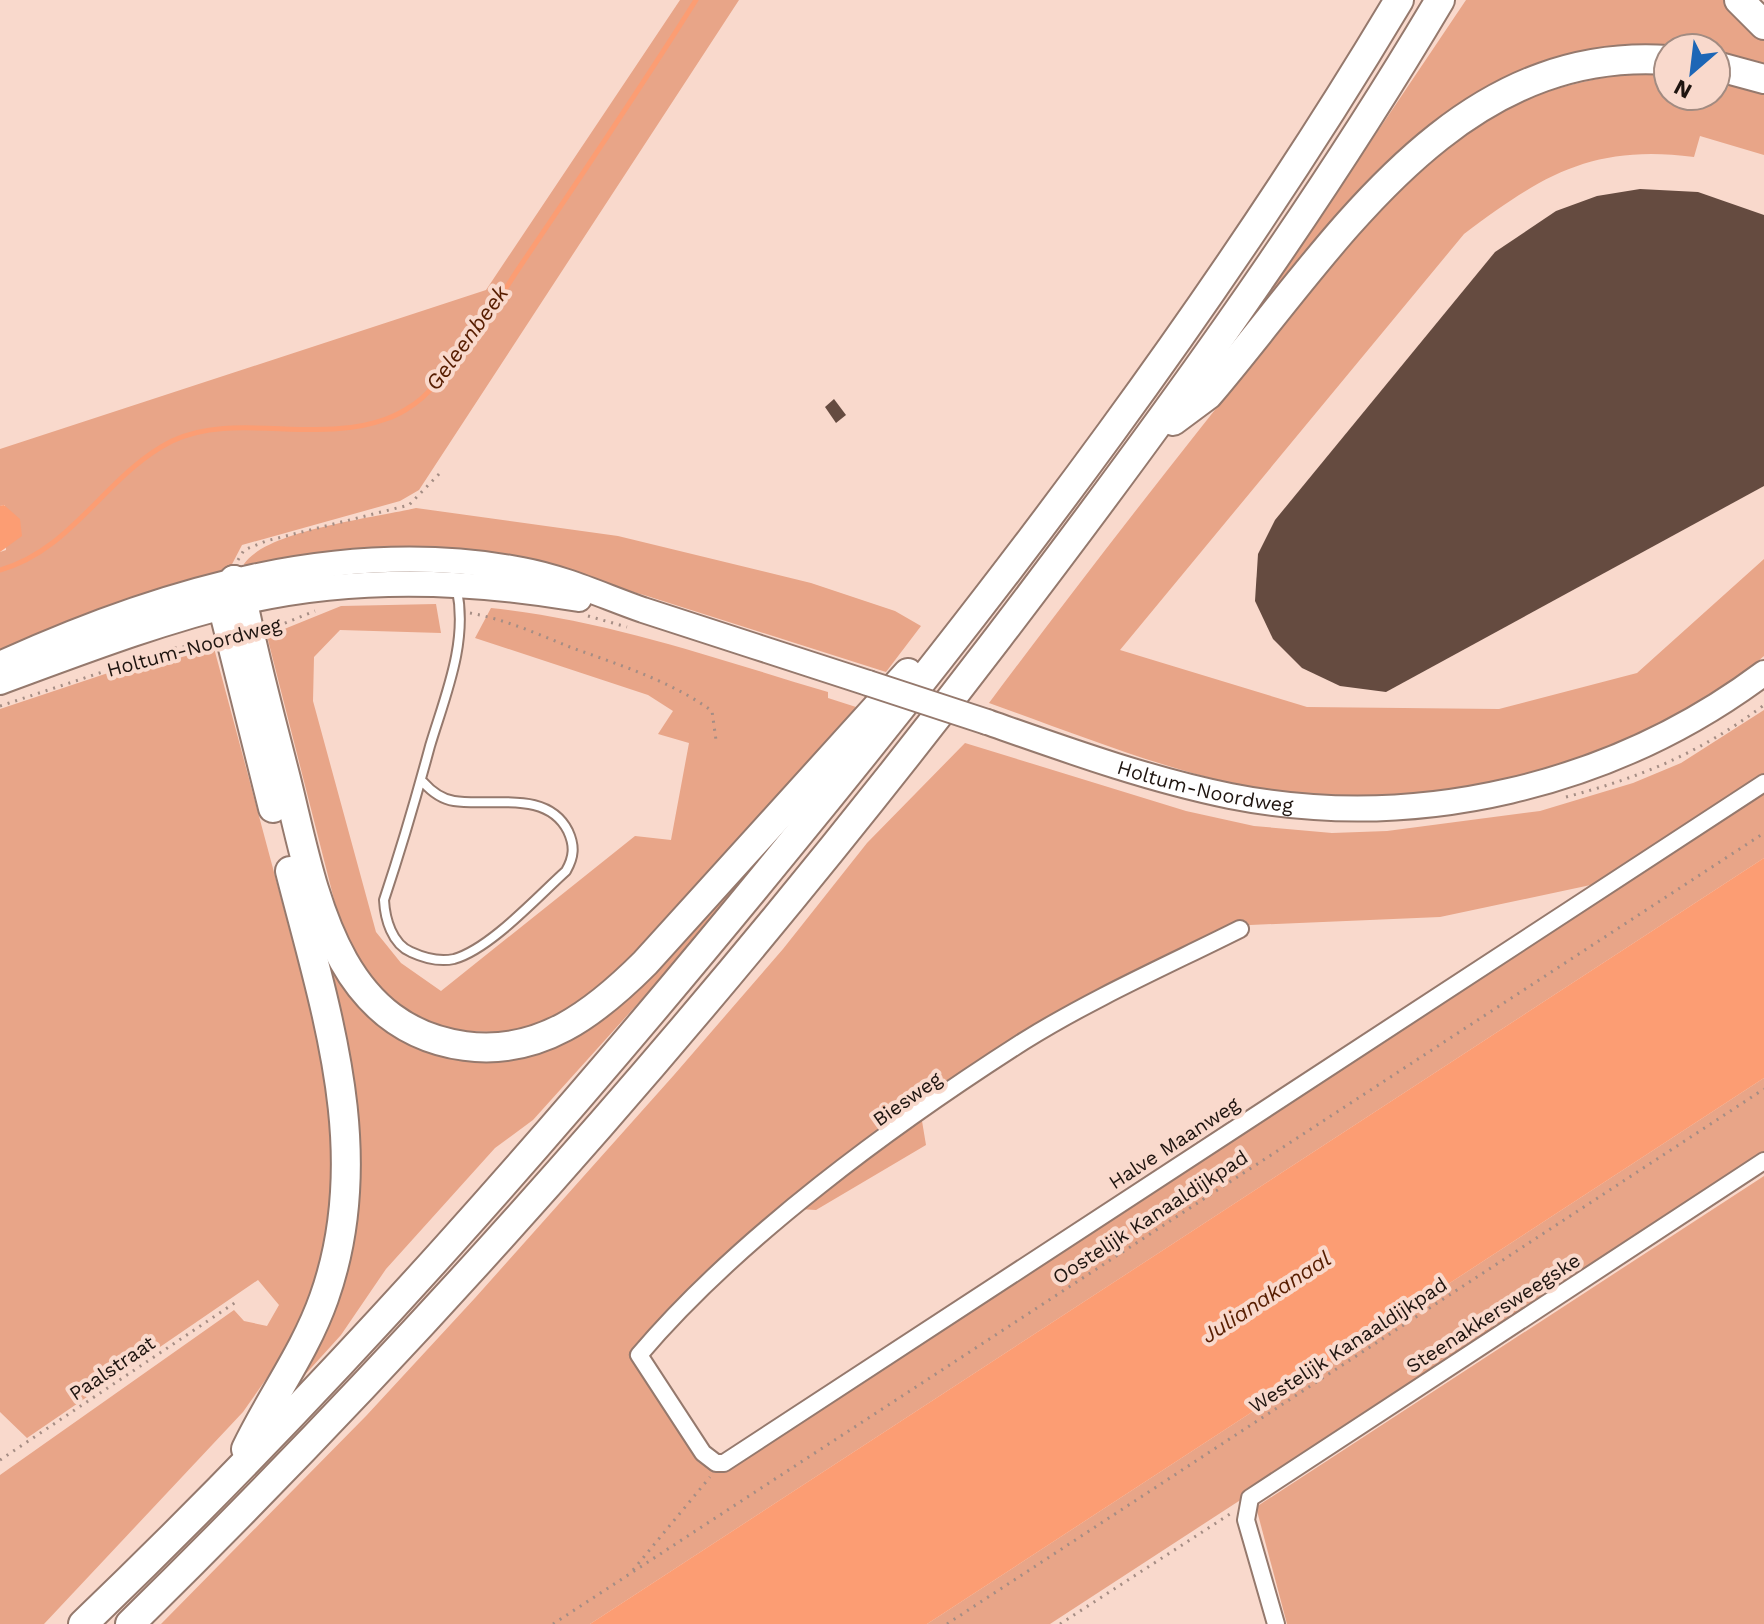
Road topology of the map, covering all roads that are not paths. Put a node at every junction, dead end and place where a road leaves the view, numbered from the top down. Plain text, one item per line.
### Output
1 (1399, 0) edge
2 (1440, 0) edge
3 (1739, 0) edge
4 (1764, 25) edge
5 (1652, 61) edge
6 (1732, 70) edge
7 (1764, 79) edge
8 (1152, 436) junction
9 (454, 573) junction
10 (233, 597) junction
11 (972, 617) junction
12 (240, 637) junction
13 (0, 664) edge
14 (1764, 673) edge
15 (0, 682) edge
16 (423, 782) junction
17 (1764, 783) edge
18 (1240, 929) dead end
19 (1764, 1161) edge
20 (640, 1358) joint
21 (238, 1467) junction
22 (83, 1624) edge
23 (130, 1624) edge
24 (1276, 1624) edge

1 - 11 highway
2 - 8 highway
3 - 4 highway
5 - 8 highway
6 - 7 highway
8 - 23 highway
9 - 10 main road, Holtum-Noordweg
9 - 14 main road, Holtum-Noordweg, bridge
9 - 16 lane
10 - 12 highway
10 - 13 main road, Holtum-Noordweg
10 - 15 main road, Holtum-Noordweg
11 - 12 highway
11 - 21 highway
12 - 21 highway
16 - 16 lane
17 - 20 street, Halve Maanweg
18 - 20 street, Biesweg
19 - 24 street, Steenakkersweegske
21 - 22 highway

